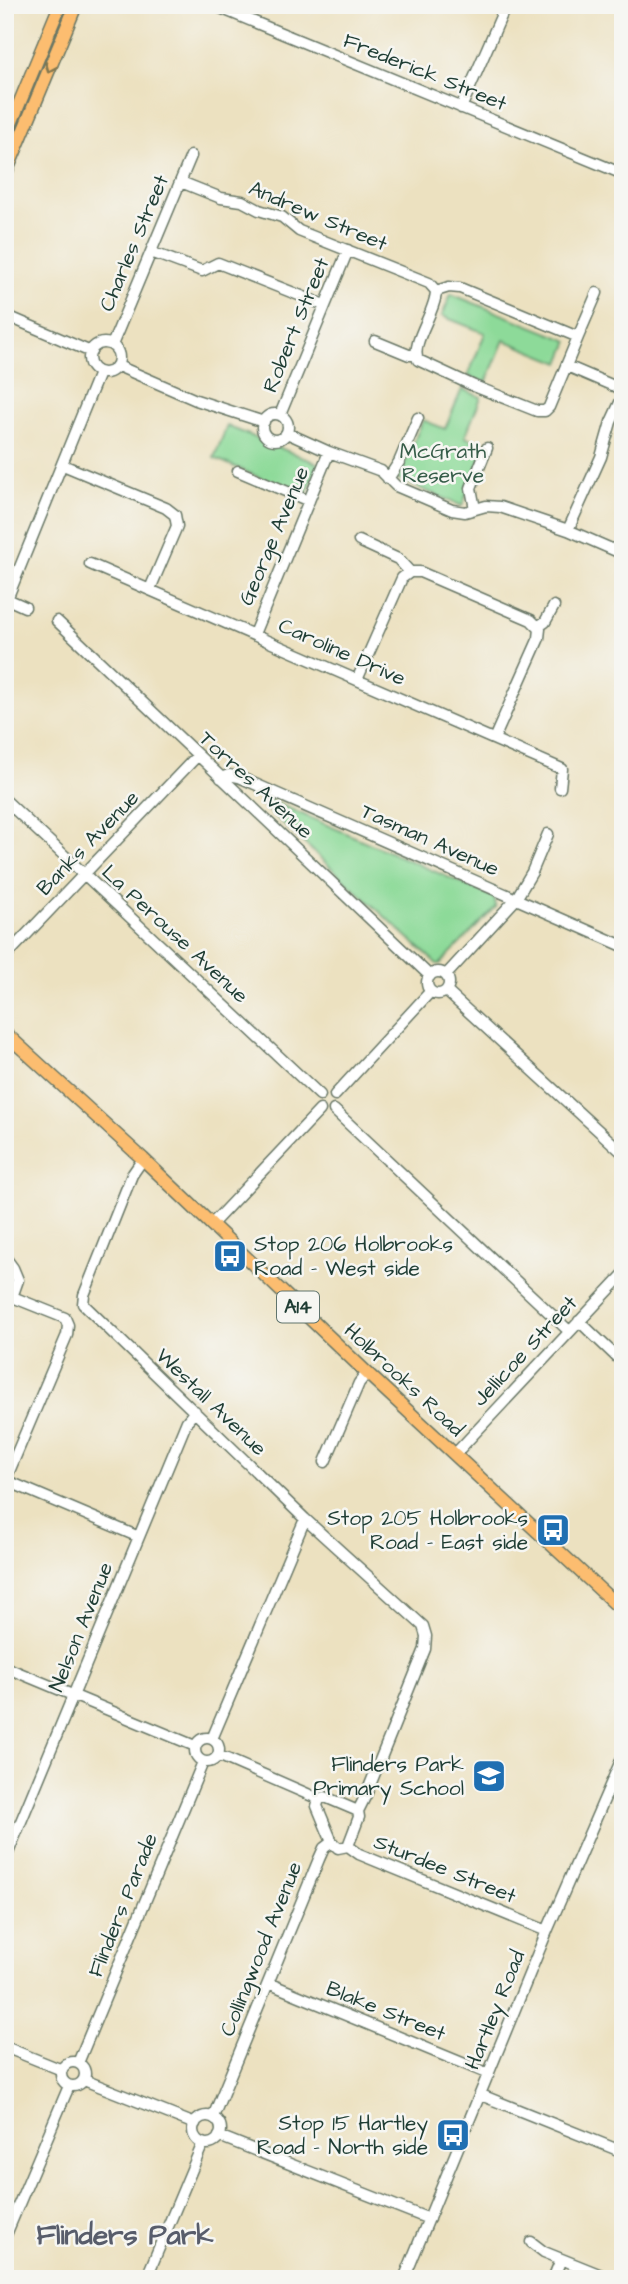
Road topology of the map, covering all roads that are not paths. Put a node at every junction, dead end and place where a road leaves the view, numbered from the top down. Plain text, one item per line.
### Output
1 (60, 5) edge
2 (76, 5) edge
3 (213, 5) edge
4 (249, 5) edge
5 (506, 5) edge
6 (244, 18) junction
7 (461, 108) junction
8 (5, 138) edge
9 (191, 156) dead end
10 (9, 158) edge
11 (623, 174) edge
12 (5, 175) edge
13 (181, 182) junction
14 (348, 250) junction
15 (151, 251) junction
16 (436, 291) junction
17 (597, 292) dead end
18 (324, 305) junction
19 (5, 315) edge
20 (578, 337) junction
21 (375, 341) dead end
22 (112, 345) junction
23 (90, 352) junction
24 (415, 355) junction
25 (118, 366) junction
26 (566, 366) junction
27 (99, 373) junction
28 (623, 390) edge
29 (623, 396) edge
30 (280, 415) junction
31 (418, 418) dead end
32 (264, 422) junction
33 (287, 433) junction
34 (488, 448) dead end
35 (329, 452) junction
36 (63, 466) junction
37 (238, 471) dead end
38 (388, 479) junction
39 (309, 501) junction
40 (475, 509) junction
41 (568, 530) junction
42 (359, 541) dead end
43 (623, 554) edge
44 (90, 564) dead end
45 (410, 572) junction
46 (150, 589) junction
47 (6, 599) edge
48 (554, 606) dead end
49 (24, 607) dead end
50 (57, 621) dead end
51 (539, 626) junction
52 (254, 634) junction
53 (357, 680) junction
54 (494, 739) junction
55 (197, 756) junction
56 (221, 778) junction
57 (561, 788) dead end
58 (5, 800) edge
59 (548, 834) dead end
60 (84, 874) junction
61 (516, 899) junction
62 (623, 946) edge
63 (5, 957) edge
64 (446, 975) junction
65 (430, 976) junction
66 (446, 991) junction
67 (430, 992) junction
68 (5, 1033) edge
69 (320, 1095) junction
70 (335, 1095) junction
71 (320, 1110) junction
72 (334, 1110) junction
73 (623, 1153) edge
74 (143, 1158) junction
75 (211, 1225) junction
76 (5, 1257) edge
77 (623, 1275) edge
78 (9, 1295) edge
79 (579, 1321) junction
80 (569, 1331) junction
81 (623, 1363) edge
82 (367, 1373) junction
83 (195, 1411) junction
84 (455, 1454) junction
85 (325, 1462) dead end
86 (5, 1480) edge
87 (305, 1519) junction
88 (139, 1537) junction
89 (623, 1611) edge
90 (5, 1667) edge
91 (74, 1694) junction
92 (212, 1739) junction
93 (195, 1746) junction
94 (218, 1755) junction
95 (623, 1756) edge
96 (202, 1762) junction
97 (319, 1799) junction
98 (358, 1811) junction
99 (332, 1842) junction
100 (348, 1846) junction
101 (6, 1857) edge
102 (547, 1931) junction
103 (268, 1983) junction
104 (5, 2047) edge
105 (78, 2063) junction
106 (62, 2070) junction
107 (489, 2074) junction
108 (84, 2080) junction
109 (69, 2086) junction
110 (481, 2095) junction
111 (213, 2117) junction
112 (195, 2124) junction
113 (219, 2136) junction
114 (203, 2143) junction
115 (623, 2152) edge
116 (429, 2219) junction
117 (5, 2237) edge
118 (531, 2242) dead end
119 (561, 2259) junction
120 (146, 2279) edge
121 (404, 2279) edge
122 (553, 2279) edge
123 (611, 2279) edge

1 - 8 main road
2 -> 10 main road
3 - 6 street, Frederick Street
4 - 6 street
5 - 7 street
6 - 7 street, Frederick Street
7 - 11 street, Frederick Street
9 - 13 street, Charles Street
10 - 12 main road
13 - 14 street, Andrew Street
13 - 15 street, Charles Street
14 - 16 street, Andrew Street
14 - 18 street, Robert Street
15 - 18 street
15 - 22 street, Charles Street
16 - 20 street
16 - 24 street
17 - 20 street
18 - 30 street, Robert Street
19 - 23 street
20 - 26 street
21 - 24 street
22 - 23 street
22 - 25 street
23 - 27 street
24 - 26 street
25 - 27 street
25 - 32 street
26 - 28 street
27 - 36 street
29 - 41 street
30 - 32 street
30 - 33 street
31 - 38 street
32 - 33 street
33 - 35 street
34 - 40 street
35 - 38 street
35 - 39 street, George Avenue
36 - 46 street
36 - 47 street
37 - 39 street
38 - 40 street
39 - 52 street, George Avenue
40 - 41 street
41 - 43 street
42 - 45 street
44 - 46 street, Caroline Drive
45 - 51 street
45 - 53 street
46 - 52 street, Caroline Drive
47 - 49 street
48 - 51 street
50 - 55 street, Torres Avenue
51 - 54 street
52 - 53 street, Caroline Drive
53 - 54 street, Caroline Drive
54 - 57 street, Caroline Drive
55 - 56 street, Torres Avenue
55 - 60 street, Banks Avenue
56 - 61 street, Tasman Avenue
56 - 65 street, Torres Avenue
58 - 60 street, La Perouse Avenue
59 - 61 street
60 - 63 street, Banks Avenue
60 - 69 street, La Perouse Avenue
61 - 62 street, Tasman Avenue
61 - 64 street
64 - 65 street
64 - 66 street
65 - 67 street
66 - 67 street
66 - 73 street
67 - 70 street
68 - 74 main road, Holbrooks Road / A14
69 - 70 street
69 - 71 street
70 - 72 street
71 - 72 street
71 - 75 street
72 - 80 street
74 - 75 main road, Holbrooks Road / A14
74 - 83 street, Westall Avenue
75 - 82 main road, Holbrooks Road / A14
76 - 78 street
77 - 79 street, Jellicoe Street
78 - 86 street
79 - 80 street, Jellicoe Street
79 - 81 street
80 - 84 street, Jellicoe Street
82 - 84 main road, Holbrooks Road / A14
82 - 85 street
83 - 87 street, Westall Avenue
83 - 88 street, Nelson Avenue
84 - 89 main road, Holbrooks Road / A14
86 - 88 street
87 - 92 street
87 - 98 street, Westall Avenue
88 - 91 street, Nelson Avenue
90 - 91 street
91 - 93 street
91 - 101 street, Nelson Avenue
92 - 93 street
92 - 94 street
93 - 96 street
94 - 96 street
94 - 97 street
95 - 102 street, Hartley Road
96 - 105 street, Flinders Parade
97 - 98 street
97 - 99 street
98 - 100 street
99 - 100 street, Sturdee Street
99 - 103 street, Collingwood Avenue
100 - 102 street, Sturdee Street
102 - 107 street, Hartley Road
103 - 107 street, Blake Street
103 - 111 street, Collingwood Avenue
104 - 106 street
105 - 106 street
105 - 108 street
106 - 109 street
107 - 110 street, Hartley Road
108 - 109 street
108 - 112 street
109 - 117 street
110 - 115 street
110 - 116 street, Hartley Road
111 - 112 street
111 - 113 street
112 - 114 street
113 - 114 street
113 - 116 street
114 - 120 street
116 - 121 street, Hartley Road
118 - 119 street
119 - 122 street
119 - 123 street

